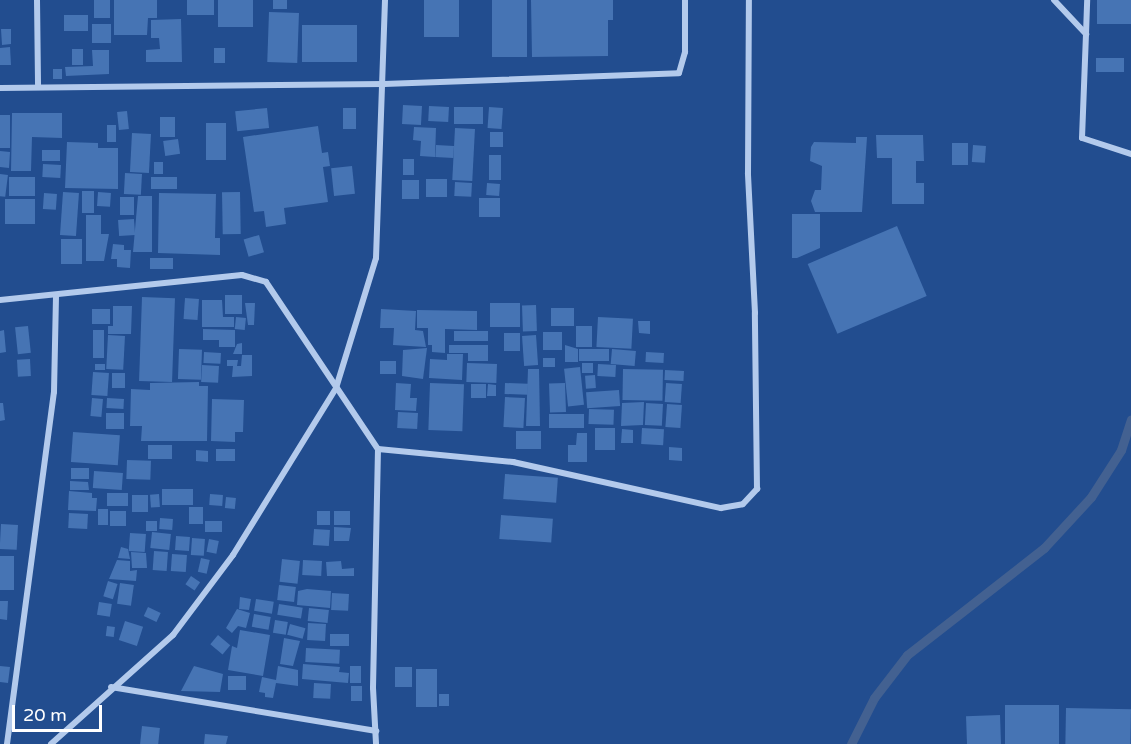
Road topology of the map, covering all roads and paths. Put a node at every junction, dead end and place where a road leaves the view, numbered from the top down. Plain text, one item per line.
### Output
1 (37, 0) edge
2 (385, 0) edge
3 (685, 0) edge
4 (749, 0) edge
5 (1054, 0) edge
6 (1087, 0) edge
7 (1086, 34) junction
8 (384, 84) junction
9 (38, 86) junction
10 (0, 88) edge
11 (1131, 154) edge
12 (56, 296) junction
13 (0, 300) edge
14 (336, 387) junction
15 (378, 448) junction
16 (111, 687) junction
17 (376, 731) junction
18 (7, 744) edge
19 (51, 744) edge
20 (376, 744) edge

1 - 9 street
2 - 8 street
3 - 8 street
4 - 15 street
5 - 7 street
6 - 7 street
7 - 11 street
8 - 9 street
8 - 14 street
9 - 10 street
12 - 13 street
12 - 14 street
12 - 18 street
14 - 15 street
14 - 16 street
15 - 17 street
16 - 17 street
16 - 19 street
17 - 20 street

